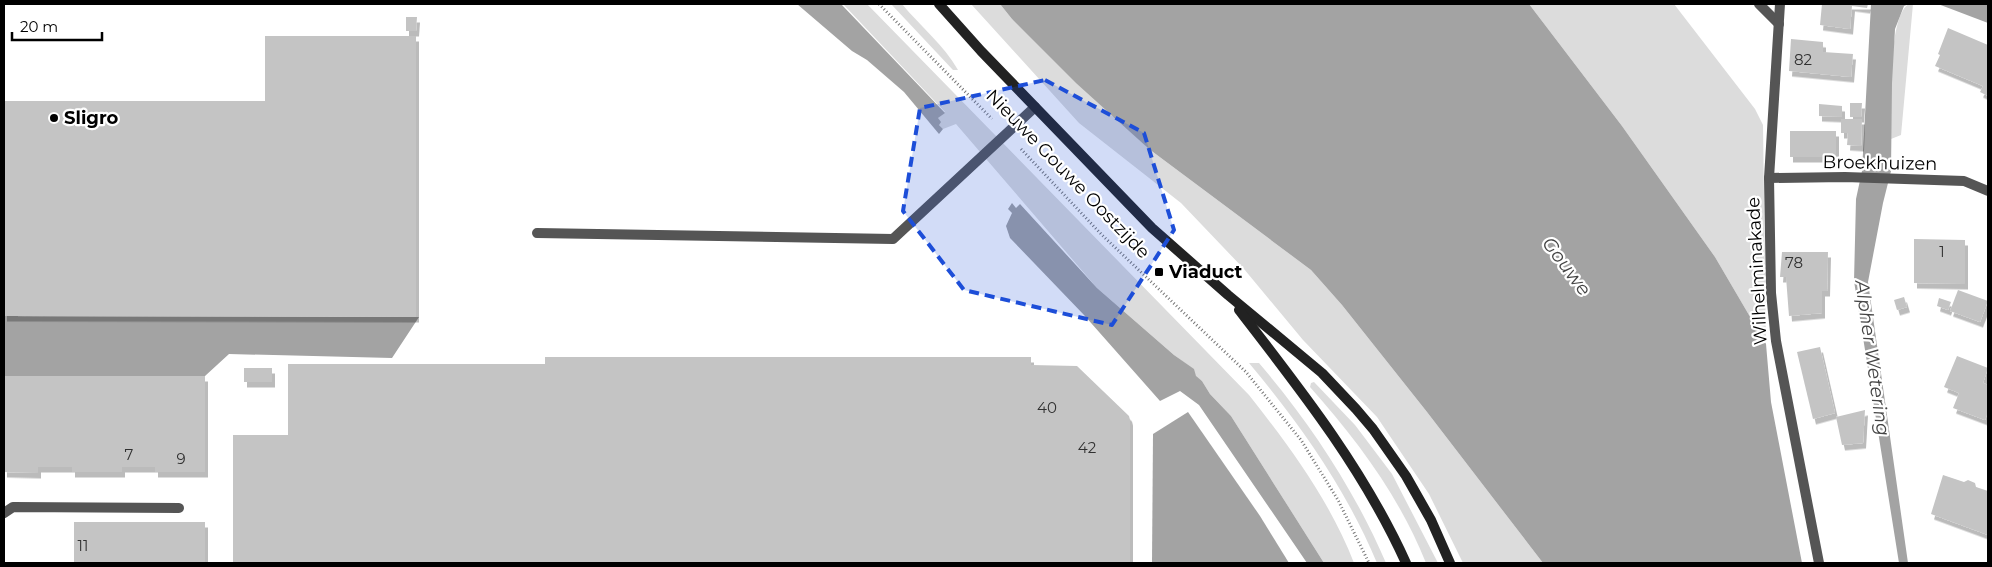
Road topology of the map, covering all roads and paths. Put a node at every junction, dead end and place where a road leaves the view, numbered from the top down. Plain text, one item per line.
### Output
1 (878, 4) edge
2 (939, 4) edge
3 (1759, 4) edge
4 (1780, 4) edge
5 (1779, 24) junction
6 (1035, 107) junction
7 (1007, 134) junction
8 (1768, 178) junction
9 (1988, 191) edge
10 (537, 233) dead end
11 (1228, 295) junction
12 (179, 508) dead end
13 (4, 513) edge
14 (1369, 563) edge
15 (1406, 563) edge
16 (1450, 563) edge
17 (1819, 563) edge

1 - 7 path, Nieuwe Gouwe Oostzijde
2 - 6 main road, Nieuwe Gouwe Oostzijde
3 - 5 street
4 - 5 street, Wilhelminakade
5 - 8 street, Wilhelminakade
6 - 7 street
6 - 11 main road, Nieuwe Gouwe Oostzijde
7 - 10 street
7 - 14 path, Nieuwe Gouwe Oostzijde
8 - 9 street, Broekhuizen
8 - 17 street, Wilhelminakade
11 - 15 main road, Nieuwe Gouwe Oostzijde
11 - 16 main road, Nieuwe Gouwe Oostzijde
12 - 13 street

